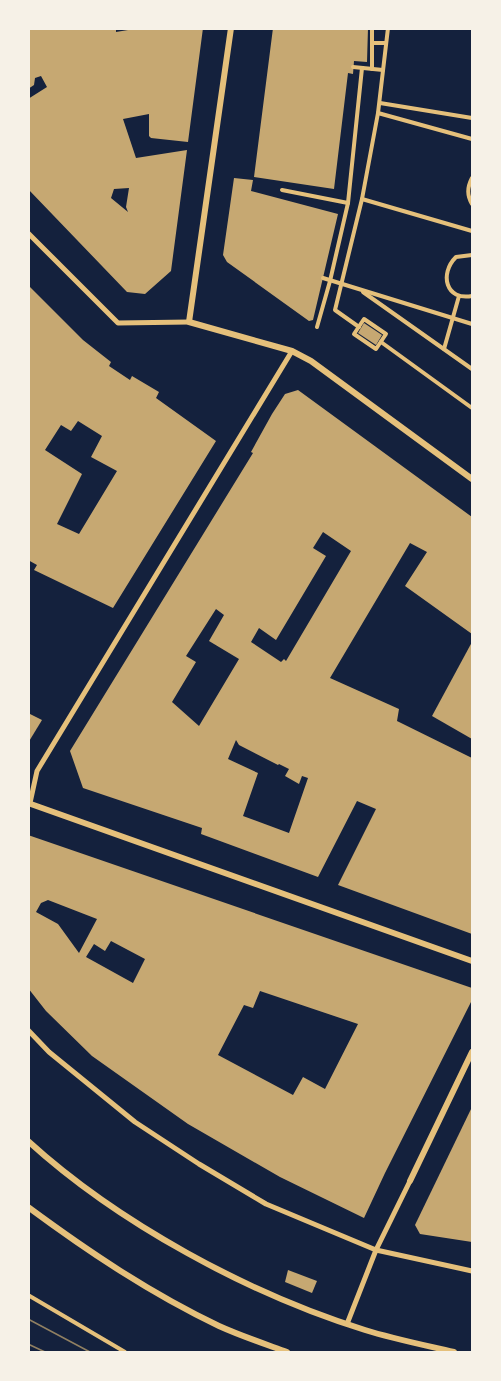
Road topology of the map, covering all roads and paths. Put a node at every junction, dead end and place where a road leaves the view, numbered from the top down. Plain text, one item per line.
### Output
1 (231, 28) edge
2 (372, 28) edge
3 (388, 28) edge
4 (372, 43) junction
5 (386, 44) junction
6 (353, 67) dead end
7 (362, 68) junction
8 (372, 69) junction
9 (384, 70) junction
10 (380, 103) junction
11 (378, 113) junction
12 (472, 118) edge
13 (472, 140) edge
14 (472, 178) edge
15 (282, 190) dead end
16 (362, 199) junction
17 (348, 203) junction
18 (472, 204) edge
19 (472, 231) edge
20 (28, 233) edge
21 (472, 253) edge
22 (323, 278) dead end
23 (330, 281) junction
24 (342, 284) junction
25 (360, 289) junction
26 (459, 296) junction
27 (472, 296) edge
28 (453, 318) junction
29 (189, 322) junction
30 (472, 324) edge
31 (317, 327) dead end
32 (359, 327) junction
33 (381, 342) junction
34 (444, 349) junction
35 (292, 351) junction
36 (472, 369) edge
37 (472, 408) edge
38 (472, 478) edge
39 (29, 803) edge
40 (472, 961) edge
41 (28, 1030) edge
42 (472, 1052) edge
43 (28, 1141) edge
44 (410, 1181) joint
45 (28, 1207) edge
46 (376, 1250) junction
47 (472, 1271) edge
48 (28, 1295) edge
49 (347, 1323) junction
50 (125, 1353) edge
51 (287, 1353) edge
52 (454, 1353) edge

1 - 29 street
2 - 4 path
3 - 5 path
4 - 5 path
4 - 8 path
5 - 9 path
6 - 7 path
7 - 8 path
7 - 17 path
8 - 9 path
9 - 10 path
10 - 11 path
10 - 12 path
11 - 13 path
11 - 16 path
14 - 18 path
15 - 17 path
16 - 19 path
16 - 24 path
17 - 23 path
20 - 29 street
21 - 26 path
22 - 23 path
23 - 24 path
23 - 31 path
24 - 25 path
24 - 32 path
25 - 28 path
25 - 34 path
26 - 27 path
26 - 28 path
28 - 30 path
28 - 34 path
29 - 35 street
32 - 33 path
32 - 33 path
33 - 37 path
34 - 36 path
35 - 38 street
35 - 39 street
39 - 40 street
41 - 46 street
42 - 44 street
43 - 49 street
44 - 46 street
45 - 51 street
46 - 47 street
46 - 49 street
48 - 50 path
49 - 52 street

